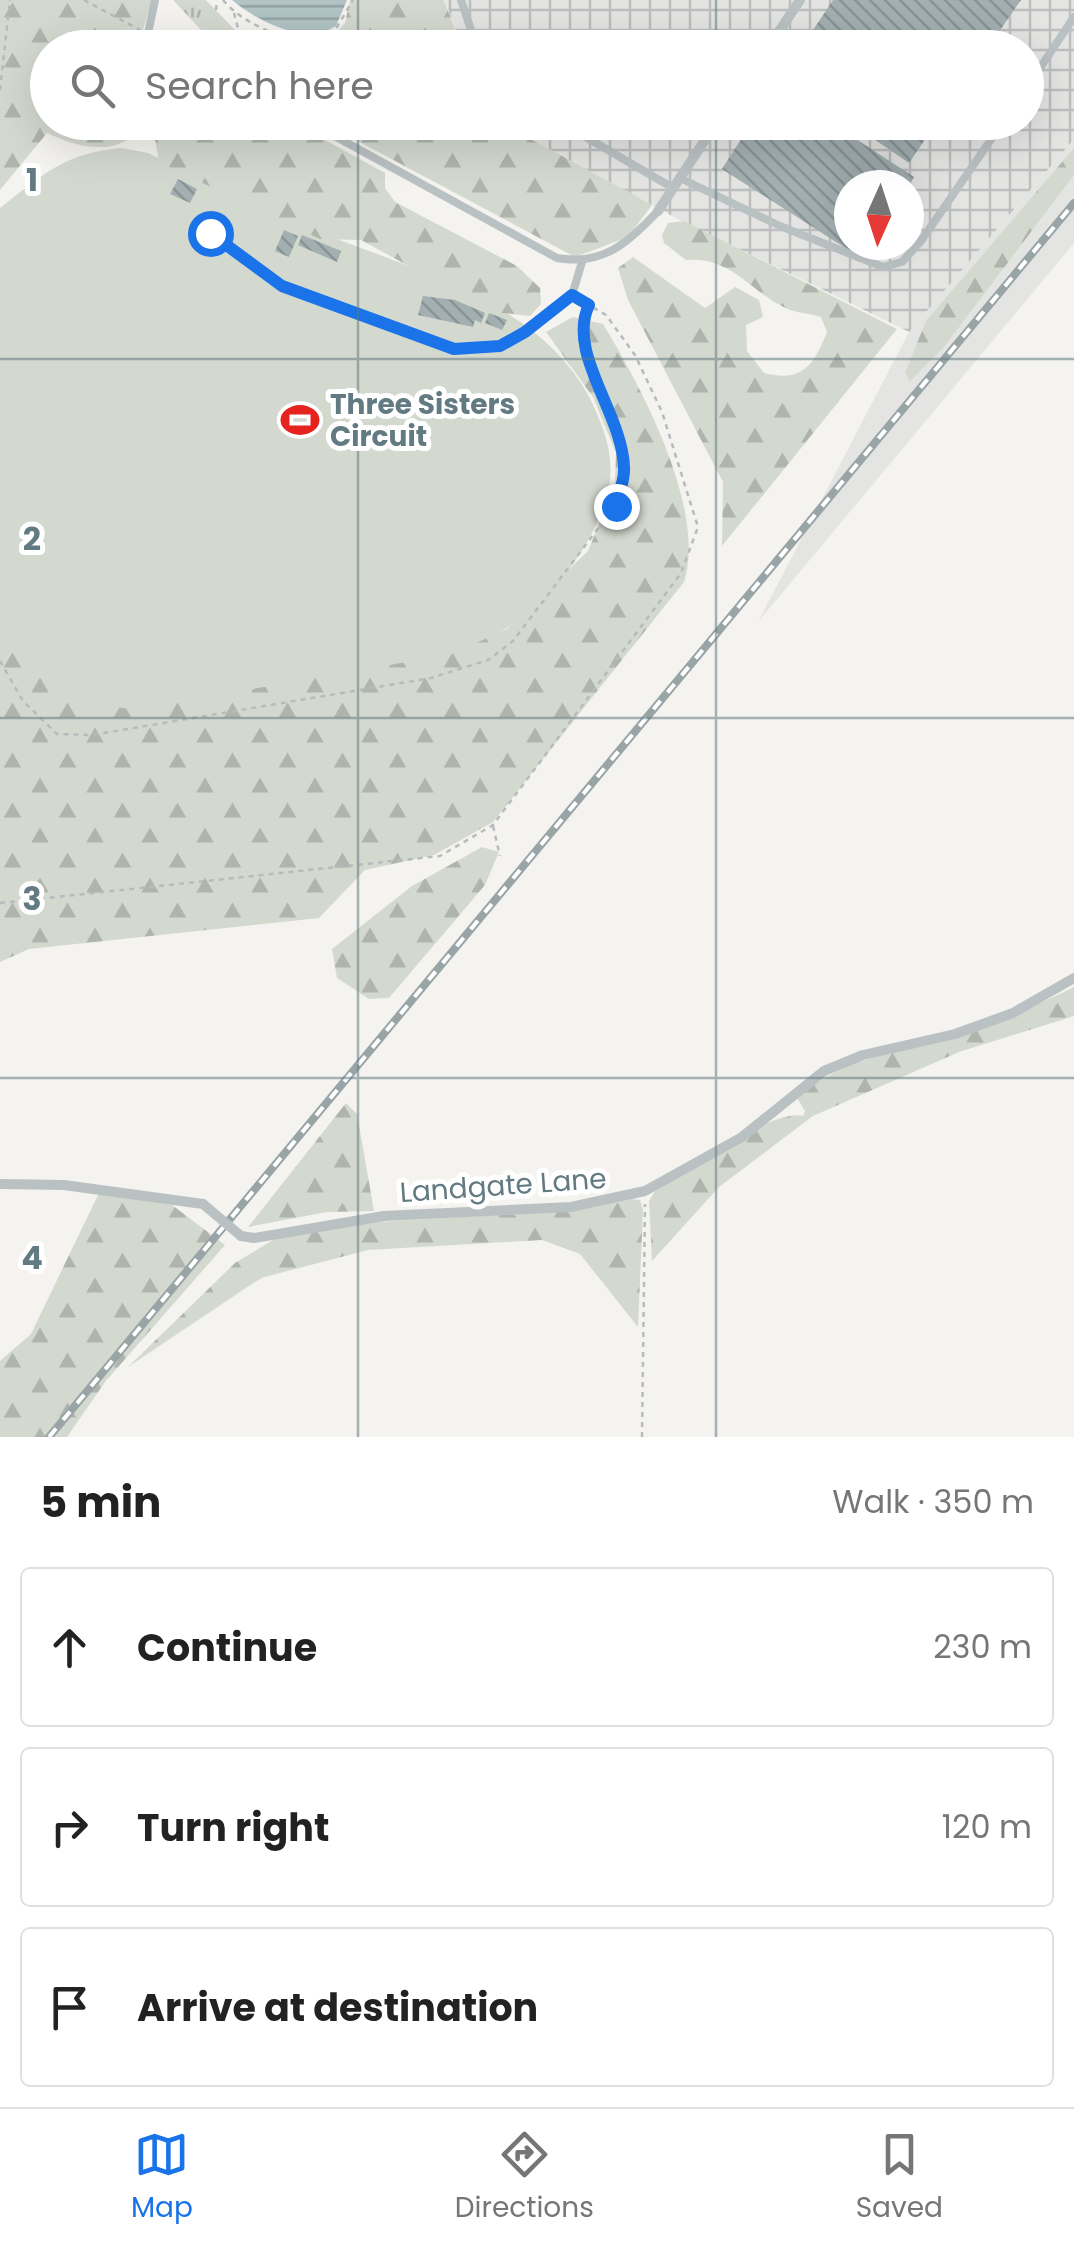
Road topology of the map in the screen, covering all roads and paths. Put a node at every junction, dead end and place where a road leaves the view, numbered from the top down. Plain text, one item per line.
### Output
1 (10, 0) edge
2 (84, 0) edge
3 (155, 0) edge
4 (217, 0) edge
5 (223, 0) edge
6 (353, 0) edge
7 (461, 0) edge
8 (800, 0) edge
9 (216, 10) dead end
10 (233, 12) junction
11 (1074, 17) edge
12 (140, 30) edge
13 (149, 30) edge
14 (238, 30) edge
15 (268, 30) edge
16 (332, 30) edge
17 (471, 30) edge
18 (780, 30) edge
19 (1044, 62) edge
20 (0, 90) edge
21 (342, 140) edge
22 (591, 140) edge
23 (706, 140) edge
24 (991, 140) edge
25 (680, 178) junction
26 (673, 188) junction
27 (658, 211) joint
28 (210, 233) dead end
29 (582, 262) junction
30 (572, 295) junction
31 (589, 305) junction
32 (0, 661) edge
33 (493, 825) junction
34 (500, 856) dead end
35 (0, 904) edge
36 (1074, 978) edge
37 (0, 1184) edge
38 (646, 1190) junction
39 (642, 1437) edge

1 - 20 path
2 - 12 path
3 - 13 lane
4 - 9 path
5 - 10 path
6 - 16 path
7 - 17 lane
8 - 18 street
10 - 14 path
10 - 15 path
11 - 19 lane
21 - 29 lane
22 - 26 lane
23 - 25 street
24 - 25 lane
25 - 26 street
26 - 27 street
27 - 29 lane
28 - 30 lane
29 - 30 lane
30 - 31 path
31 - 32 path
31 - 33 path
33 - 34 path
33 - 35 path
36 - 38 street, Landgate Lane
37 - 38 street, Landgate Lane, bridge
38 - 39 path

